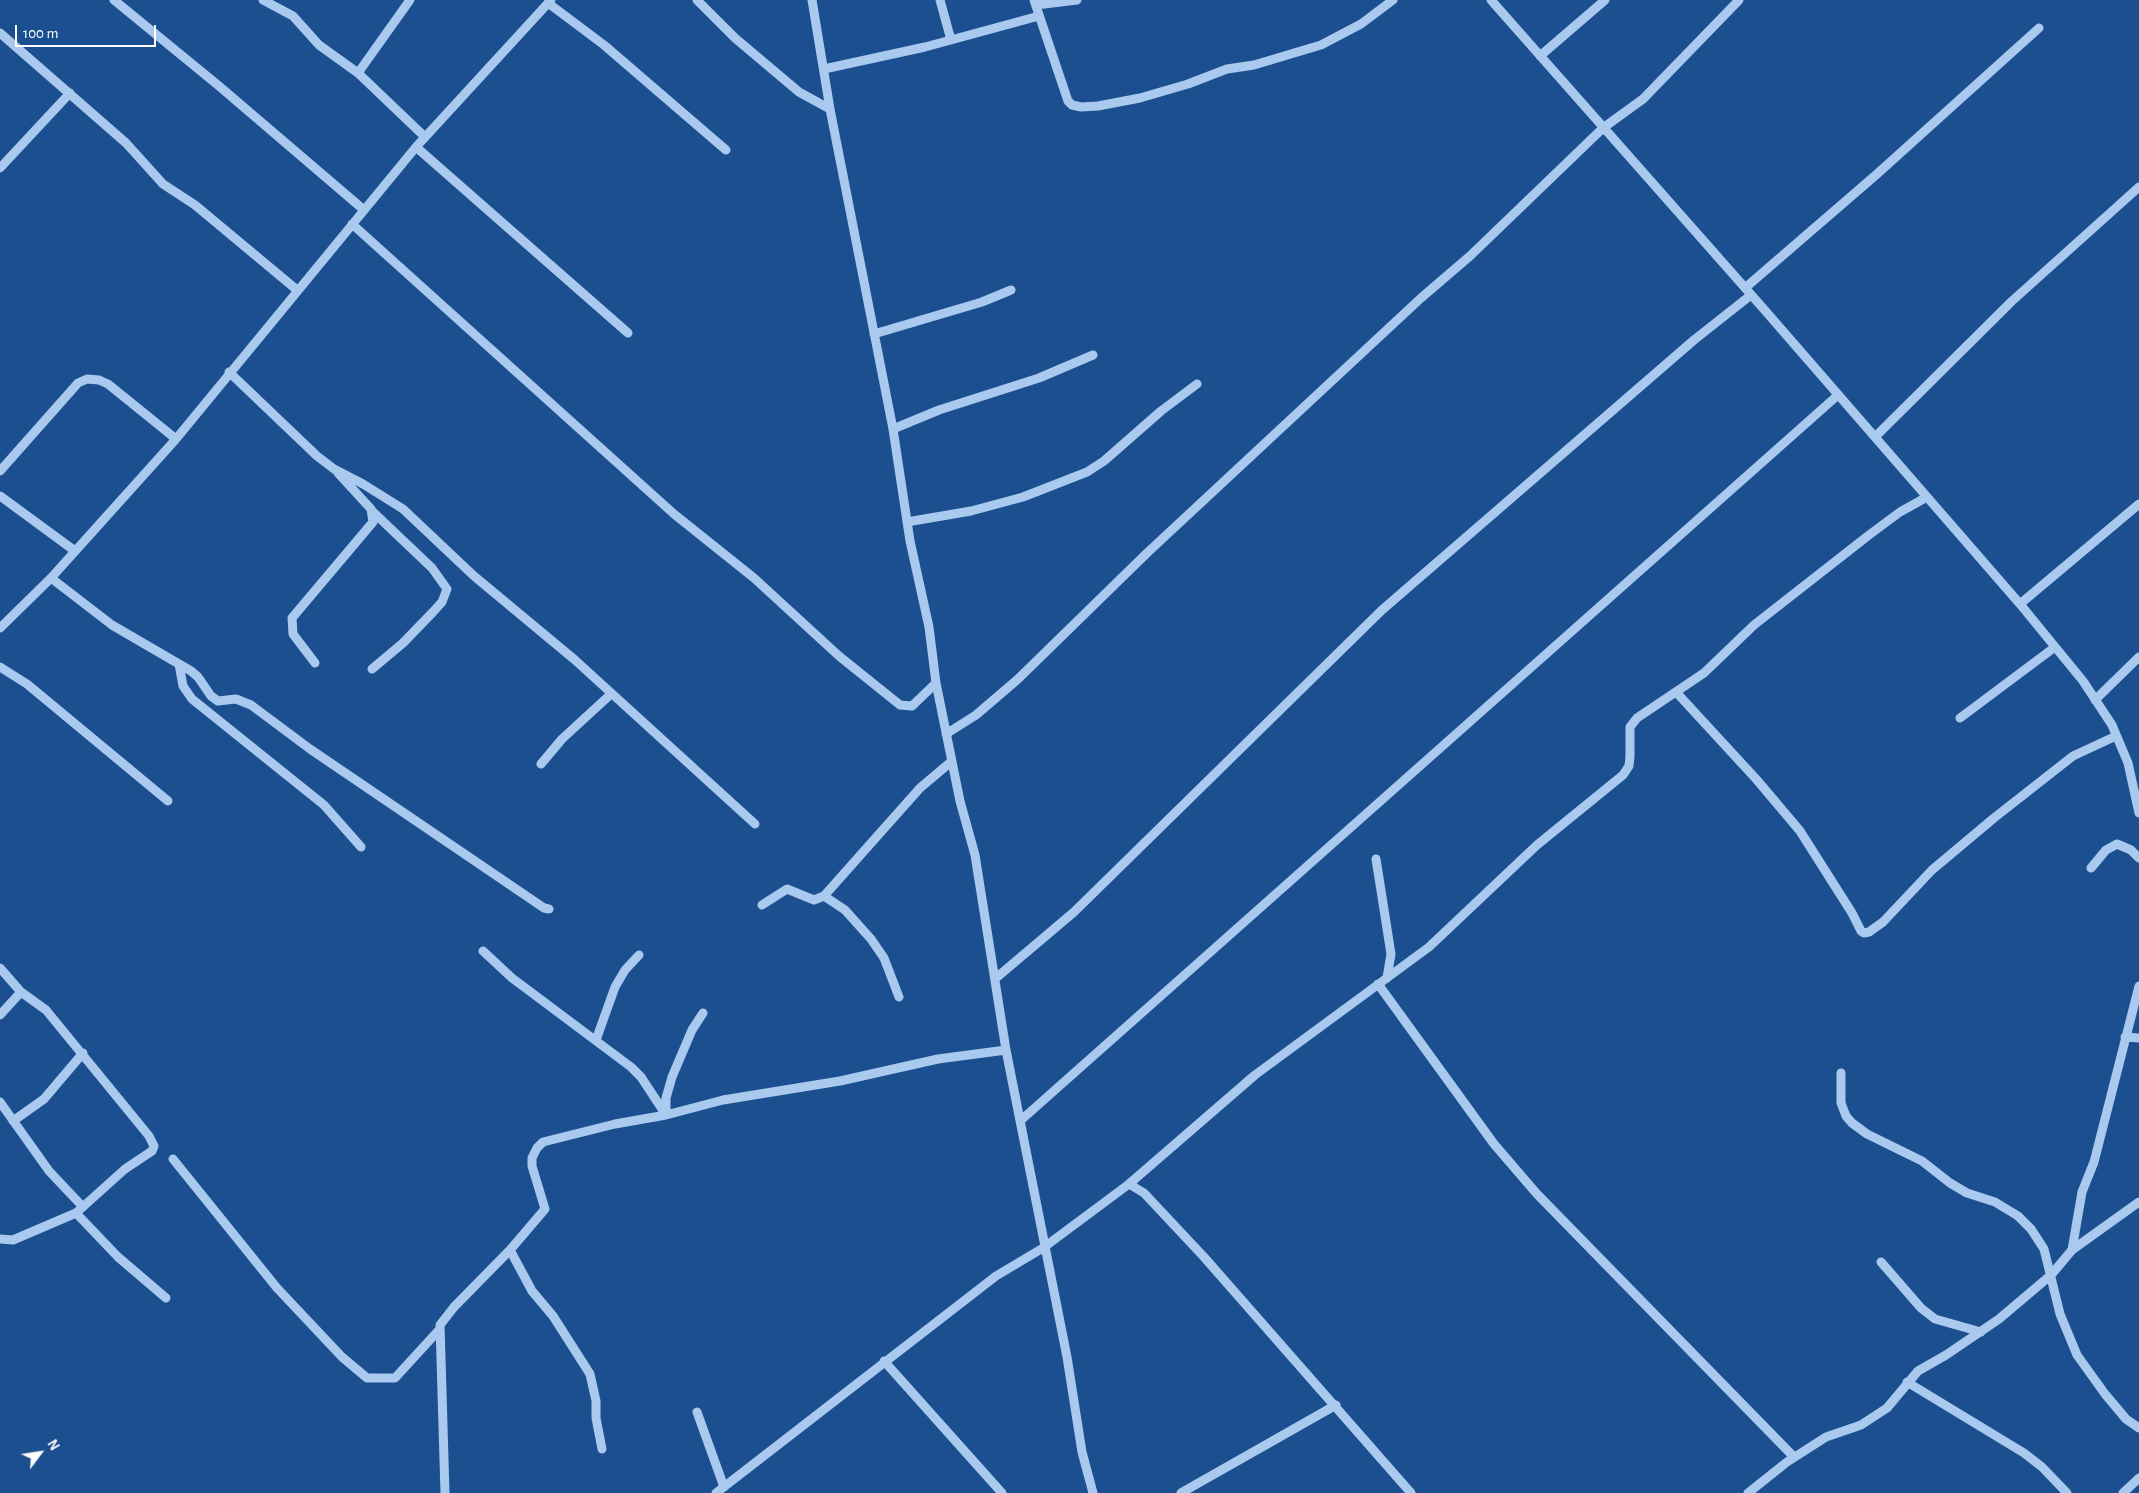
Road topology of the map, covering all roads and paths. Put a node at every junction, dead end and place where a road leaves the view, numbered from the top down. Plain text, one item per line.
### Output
1 (114, 0) edge
2 (263, 0) edge
3 (410, 0) edge
4 (697, 0) edge
5 (812, 0) edge
6 (940, 0) edge
7 (1077, 0) edge
8 (1393, 0) edge
9 (1491, 0) edge
10 (1606, 0) edge
11 (1739, 0) edge
12 (550, 2) edge
13 (1035, 3) edge
14 (1040, 16) junction
15 (2039, 28) dead end
16 (0, 33) edge
17 (950, 40) junction
18 (1540, 56) junction
19 (824, 70) junction
20 (358, 73) junction
21 (70, 93) junction
22 (830, 109) junction
23 (1603, 128) junction
24 (425, 137) junction
25 (416, 147) junction
26 (726, 150) dead end
27 (0, 168) edge
28 (2139, 187) edge
29 (364, 210) junction
30 (352, 224) junction
31 (297, 290) junction
32 (1011, 290) dead end
33 (1748, 291) junction
34 (628, 333) dead end
35 (874, 334) junction
36 (1094, 354) dead end
37 (228, 372) junction
38 (1197, 384) dead end
39 (1838, 395) junction
40 (892, 429) junction
41 (1875, 437) junction
42 (176, 439) junction
43 (334, 469) junction
44 (0, 471) edge
45 (0, 496) edge
46 (1927, 497) junction
47 (2139, 504) edge
48 (371, 509) junction
49 (907, 522) junction
50 (75, 551) junction
51 (52, 578) junction
52 (2020, 604) junction
53 (0, 628) edge
54 (2055, 647) junction
55 (2139, 657) edge
56 (314, 663) dead end
57 (179, 664) junction
58 (0, 667) edge
59 (372, 669) dead end
60 (936, 683) junction
61 (1676, 692) junction
62 (611, 694) junction
63 (2095, 700) junction
64 (1960, 718) dead end
65 (946, 734) junction
66 (2116, 736) junction
67 (952, 761) junction
68 (541, 764) dead end
69 (2137, 790) edge
70 (168, 801) dead end
71 (2139, 813) edge
72 (755, 824) dead end
73 (361, 847) dead end
74 (2139, 858) edge
75 (1376, 859) dead end
76 (2091, 868) dead end
77 (824, 896) junction
78 (762, 905) dead end
79 (549, 909) dead end
80 (483, 952) dead end
81 (639, 955) dead end
82 (0, 968) edge
83 (996, 978) junction
84 (1387, 978) junction
85 (1378, 984) junction
86 (2139, 986) edge
87 (21, 992) junction
88 (899, 997) dead end
89 (703, 1013) dead end
90 (0, 1015) edge
91 (2125, 1037) junction
92 (2139, 1038) edge
93 (596, 1040) junction
94 (1006, 1050) junction
95 (83, 1053) junction
96 (1841, 1073) dead end
97 (0, 1102) edge
98 (666, 1116) junction
99 (13, 1121) junction
100 (1020, 1121) junction
101 (173, 1159) dead end
102 (1129, 1184) junction
103 (2139, 1202) edge
104 (80, 1210) junction
105 (0, 1239) edge
106 (1044, 1248) junction
107 (510, 1250) junction
108 (2072, 1250) junction
109 (1881, 1262) dead end
110 (2051, 1275) junction
111 (166, 1298) dead end
112 (439, 1330) junction
113 (1980, 1332) junction
114 (884, 1361) junction
115 (1907, 1382) junction
116 (1336, 1405) junction
117 (697, 1412) dead end
118 (2139, 1428) edge
119 (602, 1449) dead end
120 (1794, 1457) junction
121 (2139, 1478) edge
122 (724, 1487) junction
123 (445, 1493) edge
124 (716, 1493) edge
125 (1002, 1493) edge
126 (1093, 1493) edge
127 (1181, 1493) edge
128 (1409, 1493) edge
129 (1748, 1493) edge
130 (2067, 1493) edge
131 (2123, 1493) edge

1 - 29 street
2 - 20 street
3 - 20 street
4 - 22 street
5 - 19 street
6 - 17 street
7 - 13 street
8 - 14 street
9 - 18 street
10 - 18 street
11 - 23 street
12 - 24 street
12 - 26 street
13 - 14 street
14 - 17 street
15 - 33 street
16 - 21 street
17 - 19 street
18 - 23 street
19 - 22 street
20 - 24 street
21 - 27 street
21 - 31 street
22 - 35 street
23 - 33 street
23 - 65 street
24 - 25 street
25 - 29 street
25 - 34 street
28 - 41 street
29 - 30 street
30 - 31 street
30 - 60 street
31 - 37 street
32 - 35 street
33 - 39 street
33 - 83 street
35 - 40 street
36 - 40 street
37 - 42 street
37 - 43 street
38 - 49 street
39 - 41 street
39 - 100 street
40 - 49 street
41 - 46 street
42 - 44 street
42 - 50 street
43 - 48 street
43 - 62 street
45 - 50 street
46 - 52 street
46 - 61 street
47 - 52 street
48 - 56 street
48 - 59 street
49 - 60 street
50 - 51 street
51 - 53 street
51 - 57 street
52 - 54 street
54 - 63 street
54 - 64 street
55 - 63 street
57 - 73 street
57 - 79 street
58 - 70 street
60 - 65 street
61 - 66 street
61 - 84 street
62 - 68 street
62 - 72 street
63 - 66 street
65 - 67 street
66 - 69 street
67 - 77 street
67 - 83 street
69 - 71 street
74 - 76 street
75 - 84 street
77 - 78 street
77 - 88 street
80 - 93 street
81 - 93 street
82 - 87 street
83 - 94 street
84 - 85 street
85 - 102 street
85 - 120 street
86 - 91 street
87 - 90 street
87 - 95 street
89 - 98 street
91 - 92 street
91 - 108 street
93 - 98 street
94 - 98 street
94 - 100 street
95 - 99 street
95 - 104 street
96 - 110 street
97 - 99 street
98 - 107 street
99 - 104 street
100 - 106 street
101 - 112 street
102 - 106 street
102 - 116 street
103 - 108 street
104 - 105 street
104 - 111 street
106 - 114 street
106 - 126 street
107 - 112 street
107 - 119 street
108 - 110 street
109 - 113 street
110 - 113 street
110 - 118 street
112 - 123 street
113 - 115 street
114 - 122 street
114 - 125 street
115 - 120 street
115 - 130 street
116 - 127 street
116 - 128 street
117 - 122 street
120 - 129 street
121 - 131 street
122 - 124 street

